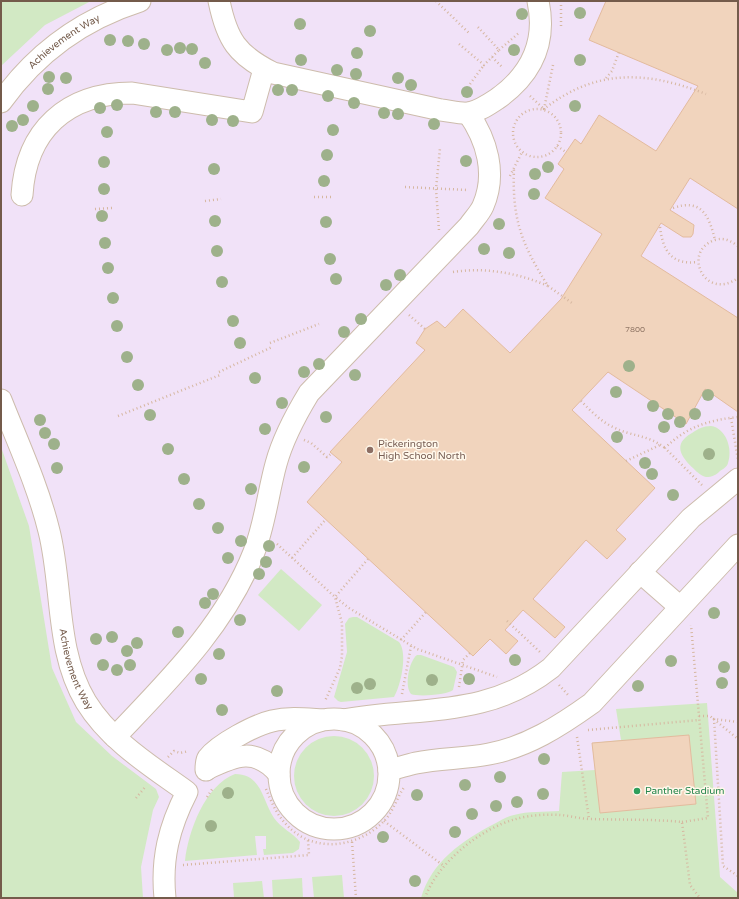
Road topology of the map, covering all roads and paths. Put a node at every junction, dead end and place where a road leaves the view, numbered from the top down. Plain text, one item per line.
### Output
1 (140, 1) edge
2 (219, 1) edge
3 (436, 1) edge
4 (538, 1) edge
5 (561, 1) edge
6 (477, 26) dead end
7 (561, 32) dead end
8 (470, 34) dead end
9 (460, 44) dead end
10 (619, 52) dead end
11 (554, 59) dead end
12 (484, 65) junction
13 (264, 69) junction
14 (605, 79) junction
15 (470, 84) dead end
16 (706, 94) dead end
17 (1, 102) edge
18 (544, 109) junction
19 (468, 113) junction
20 (557, 146) junction
21 (440, 148) dead end
22 (522, 152) junction
23 (566, 152) dead end
24 (514, 166) junction
25 (510, 177) dead end
26 (405, 187) dead end
27 (436, 189) junction
28 (471, 191) dead end
29 (22, 195) dead end
30 (314, 197) dead end
31 (332, 197) dead end
32 (221, 199) dead end
33 (205, 201) dead end
34 (112, 208) dead end
35 (673, 208) dead end
36 (95, 210) dead end
37 (660, 227) dead end
38 (715, 240) junction
39 (738, 246) edge
40 (444, 252) junction
41 (698, 262) junction
42 (448, 273) dead end
43 (738, 278) edge
44 (548, 286) junction
45 (572, 303) dead end
46 (406, 313) dead end
47 (319, 324) dead end
48 (425, 329) dead end
49 (270, 343) dead end
50 (272, 347) dead end
51 (219, 372) dead end
52 (220, 375) dead end
53 (1, 400) edge
54 (581, 401) dead end
55 (118, 416) dead end
56 (738, 417) edge
57 (731, 418) junction
58 (304, 435) dead end
59 (302, 440) junction
60 (300, 445) dead end
61 (661, 445) junction
62 (665, 448) junction
63 (332, 453) dead end
64 (738, 460) edge
65 (626, 461) dead end
66 (738, 479) edge
67 (703, 488) dead end
68 (326, 520) dead end
69 (273, 541) dead end
70 (738, 545) edge
71 (292, 558) junction
72 (368, 558) dead end
73 (640, 572) junction
74 (335, 597) junction
75 (680, 607) junction
76 (426, 612) dead end
77 (507, 621) dead end
78 (690, 625) dead end
79 (402, 640) junction
80 (411, 646) junction
81 (470, 653) dead end
82 (462, 665) junction
83 (550, 668) junction
84 (505, 680) dead end
85 (459, 688) dead end
86 (401, 701) dead end
87 (330, 716) junction
88 (699, 716) junction
89 (714, 719) junction
90 (699, 720) junction
91 (582, 721) junction
92 (738, 722) edge
93 (576, 732) dead end
94 (115, 737) junction
95 (738, 739) edge
96 (206, 770) junction
97 (389, 770) junction
98 (279, 774) junction
99 (146, 787) dead end
100 (187, 792) junction
101 (136, 798) dead end
102 (590, 819) junction
103 (384, 821) dead end
104 (682, 822) junction
105 (308, 840) dead end
106 (352, 842) dead end
107 (183, 865) dead end
108 (444, 866) junction
109 (738, 876) edge
110 (165, 898) edge
111 (356, 898) edge
112 (425, 898) edge
113 (700, 898) edge

1 - 17 street, Achievement Way
2 - 13 street
3 - 8 path
4 - 19 street
5 - 7 path
6 - 12 path
9 - 12 path
10 - 14 path
11 - 18 path
12 - 15 path
13 - 19 street
13 - 29 street
14 - 16 path
14 - 18 path
18 - 20 path
18 - 22 path
19 - 40 street
20 - 22 path
20 - 23 path
21 - 27 path
22 - 24 path
24 - 25 path
24 - 44 path
26 - 27 path
27 - 28 path
27 - 40 path
30 - 31 path
32 - 33 path
34 - 36 path
35 - 38 path
37 - 41 path
38 - 39 path
38 - 41 path
40 - 94 street
41 - 43 path
42 - 44 path
44 - 45 path
46 - 48 path
47 - 49 path
50 - 51 path
52 - 55 path
53 - 94 street, Achievement Way
54 - 61 path
56 - 57 path
57 - 62 path
57 - 64 path
58 - 59 path
59 - 60 path
59 - 63 path
61 - 62 path
61 - 65 path
62 - 67 path
66 - 73 street
68 - 71 path
69 - 71 path
70 - 75 street
71 - 74 path
72 - 74 path
73 - 75 street
73 - 83 street
74 - 79 path
74 - 87 path
75 - 91 street
76 - 79 path
77 - 83 path
78 - 88 path
79 - 80 path
80 - 82 path
80 - 86 path
81 - 82 path
82 - 84 path
82 - 85 path
83 - 87 street
83 - 91 path
87 - 96 street
87 - 97 street
87 - 98 street
88 - 89 path
88 - 90 path
89 - 92 path
89 - 95 path
89 - 109 path
90 - 91 path
90 - 104 path
91 - 97 street
93 - 102 path
94 - 100 street, Achievement Way
96 - 98 street
96 - 100 street
97 - 98 street
99 - 101 path
100 - 110 street
102 - 104 path
102 - 108 path
103 - 108 path
104 - 113 path
105 - 107 path
106 - 111 path
108 - 112 path

